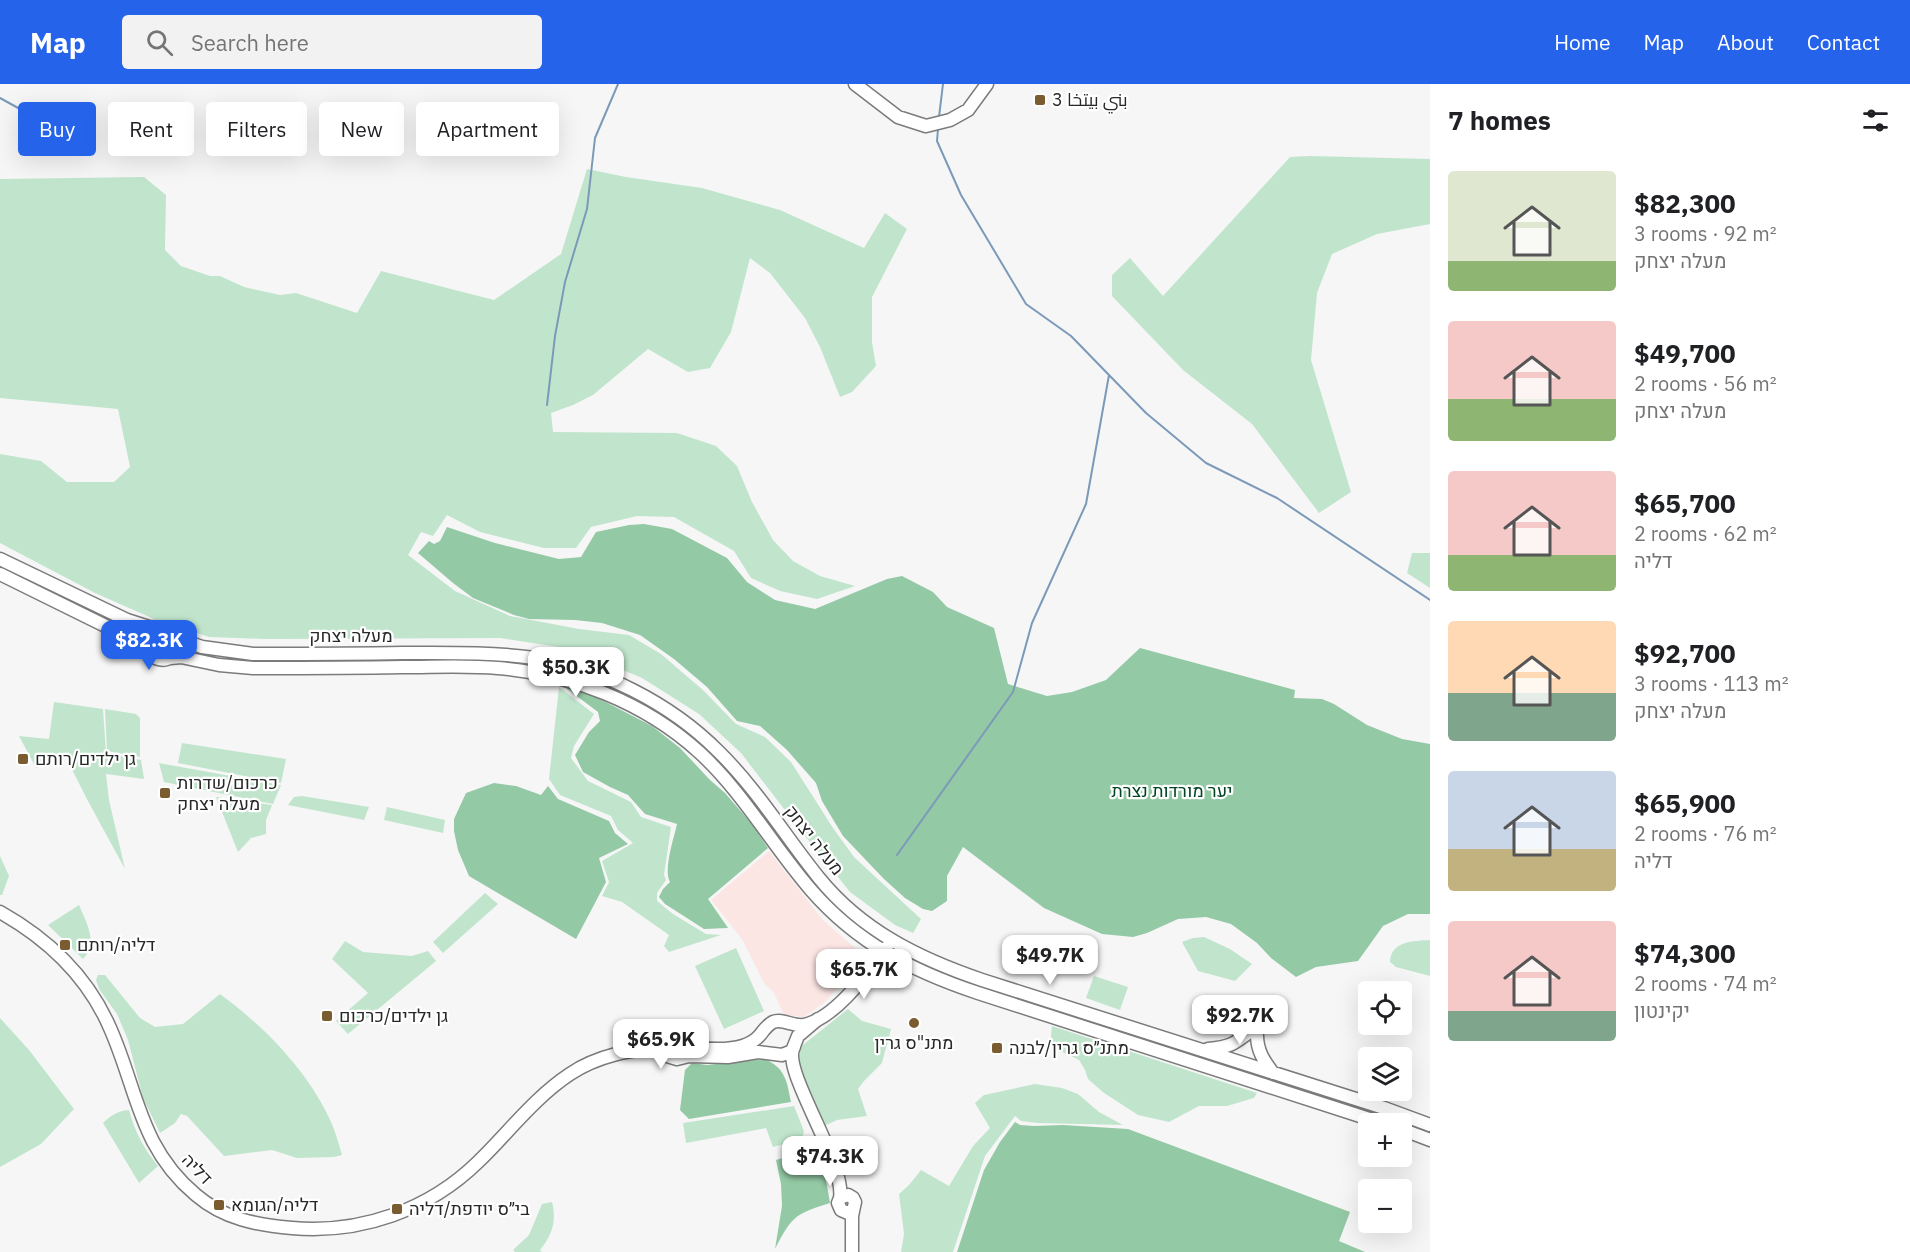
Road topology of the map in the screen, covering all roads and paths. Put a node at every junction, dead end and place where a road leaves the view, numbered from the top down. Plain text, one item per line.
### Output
1 (855, 84) edge
2 (987, 84) edge
3 (0, 559) edge
4 (0, 574) edge
5 (161, 628) junction
6 (177, 636) junction
7 (148, 650) junction
8 (170, 658) junction
9 (0, 912) edge
10 (892, 941) junction
11 (884, 952) junction
12 (818, 1019) junction
13 (787, 1023) junction
14 (764, 1031) junction
15 (685, 1043) junction
16 (796, 1044) junction
17 (664, 1046) junction
18 (1198, 1049) junction
19 (774, 1055) junction
20 (683, 1056) junction
21 (1273, 1073) junction
22 (796, 1077) junction
23 (1358, 1115) edge
24 (1430, 1125) edge
25 (1412, 1133) edge
26 (1430, 1140) edge
27 (852, 1252) edge

1 - 2 street
3 - 5 street
4 - 7 street
5 - 6 street
5 - 7 street
6 - 8 street
6 - 10 street, מעלה יצחק
7 - 8 street
8 - 11 street, מעלה יצחק
9 - 17 street, דליה
10 - 11 street
10 - 18 street, מעלה יצחק
11 - 12 street
11 - 23 street, מעלה יצחק
12 - 13 street
12 - 16 street
13 - 14 street
13 - 16 street
14 - 15 street
14 - 19 street
15 - 17 street
15 - 20 street
16 - 19 street
16 - 22 street
17 - 20 street
18 - 21 street, מעלה יצחק
18 - 21 street
19 - 20 street
19 - 22 street
21 - 24 street, מעלה יצחק
22 - 27 street
25 - 26 street

